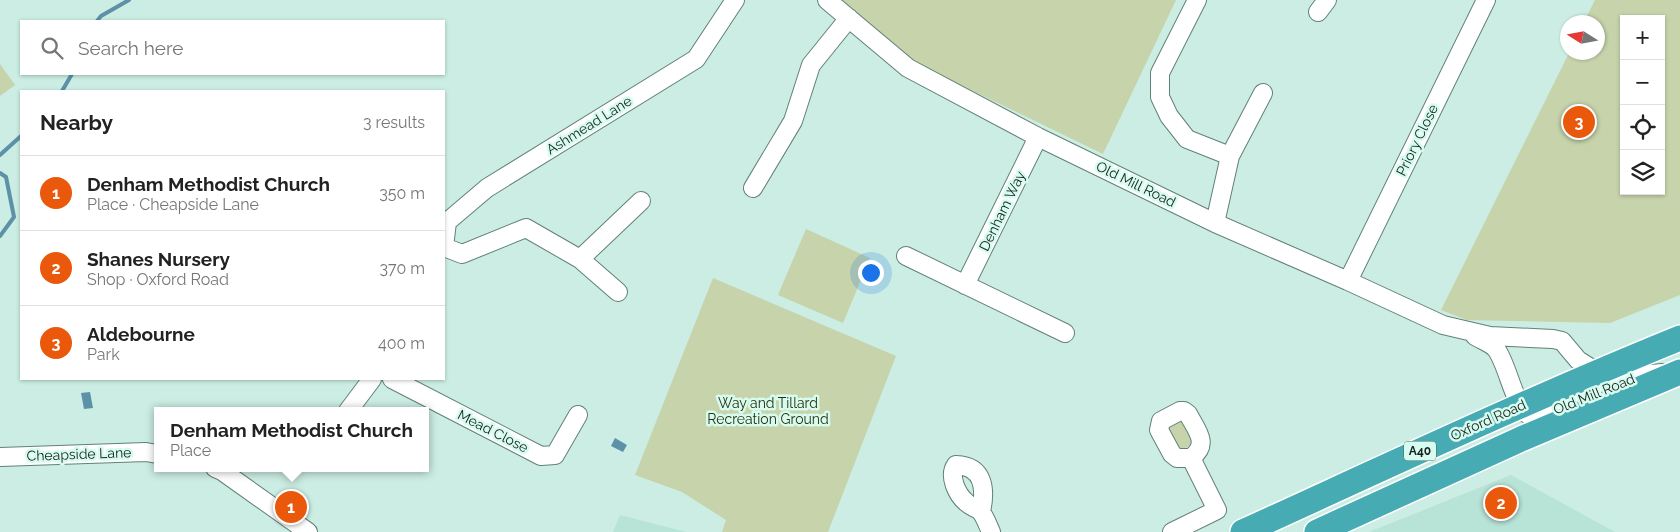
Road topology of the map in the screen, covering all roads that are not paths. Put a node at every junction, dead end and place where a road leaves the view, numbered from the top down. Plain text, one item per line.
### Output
1 (735, 0) edge
2 (827, 0) edge
3 (1197, 0) edge
4 (1486, 0) edge
5 (849, 18) junction
6 (1263, 94) dead end
7 (1038, 137) junction
8 (1230, 156) junction
9 (753, 188) dead end
10 (641, 201) dead end
11 (1215, 223) junction
12 (445, 239) edge
13 (445, 247) edge
14 (906, 256) dead end
15 (580, 259) junction
16 (1348, 281) junction
17 (965, 285) junction
18 (618, 292) dead end
19 (1466, 331) junction
20 (1065, 333) dead end
21 (1680, 338) edge
22 (1680, 371) edge
23 (1597, 372) junction
24 (371, 380) edge
25 (394, 380) edge
26 (1521, 406) junction
27 (351, 407) edge
28 (578, 416) dead end
29 (154, 453) edge
30 (0, 457) edge
31 (1191, 458) dead end
32 (227, 472) edge
33 (981, 512) dead end
34 (1199, 526) edge
35 (307, 532) edge
36 (991, 532) edge
37 (1172, 532) edge
38 (1243, 532) edge
39 (1317, 532) edge

1 - 12 street, Ashmead Lane
2 - 5 street, Old Mill Road
3 - 8 street
4 - 16 street, Priory Close
5 - 7 street, Old Mill Road
5 - 9 street
6 - 8 street
7 - 11 street, Old Mill Road
7 - 17 street, Denham Way
8 - 11 street
10 - 15 street
11 - 16 street, Old Mill Road
13 - 15 street
14 - 17 street
15 - 18 street
16 - 19 street, Old Mill Road
17 - 20 street
19 - 23 street, Old Mill Road
19 - 26 street, Old Mill Road
21 - 23 highway, Oxford Road / A40
22 - 26 street, Old Mill Road
22 - 39 highway, A40
23 - 26 highway, Oxford Road / A40
24 - 27 street
25 - 28 street, Mead Close
26 - 38 highway, Oxford Road / A40
29 - 30 street, Cheapside Lane
31 - 34 street
32 - 35 street
33 - 36 street
34 - 37 street

